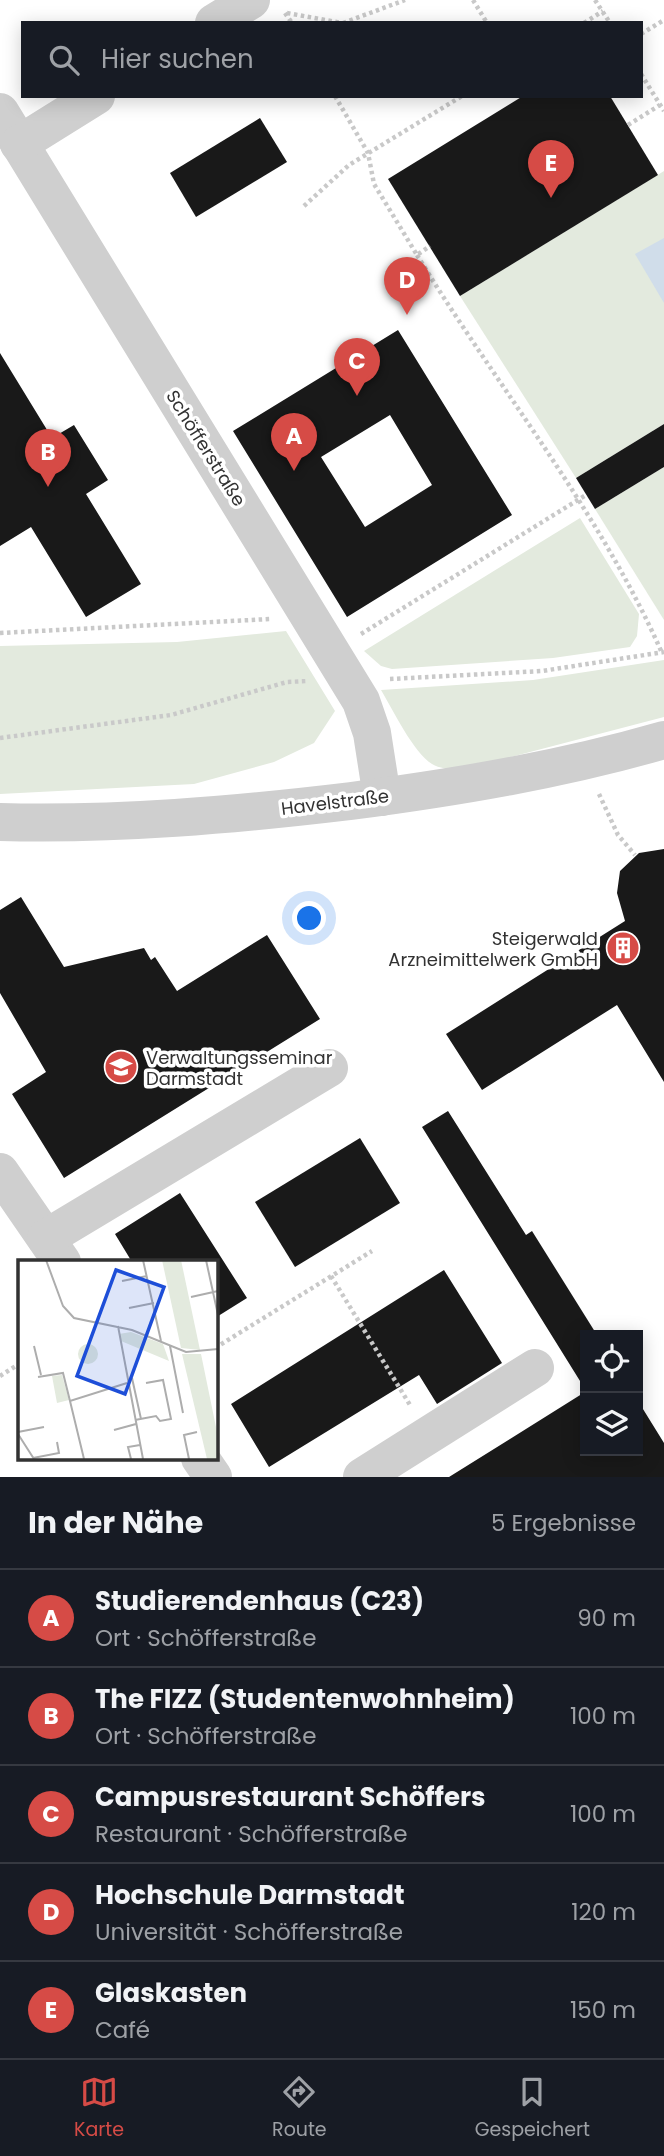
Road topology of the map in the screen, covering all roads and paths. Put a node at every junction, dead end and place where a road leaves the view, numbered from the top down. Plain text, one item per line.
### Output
1 (251, 0) edge
2 (405, 0) edge
3 (473, 0) edge
4 (596, 0) edge
5 (603, 11) junction
6 (286, 13) dead end
7 (664, 20) edge
8 (217, 21) edge
9 (331, 21) edge
10 (347, 21) edge
11 (486, 21) edge
12 (587, 21) edge
13 (609, 21) edge
14 (643, 33) edge
15 (643, 77) edge
16 (91, 98) edge
17 (336, 98) edge
18 (459, 98) edge
19 (660, 105) junction
20 (664, 111) edge
21 (628, 125) dead end
22 (10, 128) edge
23 (368, 153) junction
24 (304, 206) dead end
25 (430, 246) dead end
26 (417, 255) junction
27 (586, 495) dead end
28 (578, 499) junction
29 (304, 608) junction
30 (0, 633) edge
31 (332, 652) junction
32 (662, 653) dead end
33 (664, 740) edge
34 (583, 762) junction
35 (382, 797) junction
36 (0, 822) edge
37 (635, 855) dead end
38 (329, 1068) dead end
39 (0, 1172) edge
40 (54, 1250) edge
41 (373, 1251) dead end
42 (331, 1276) junction
43 (217, 1347) edge
44 (18, 1365) edge
45 (535, 1368) dead end
46 (0, 1376) edge
47 (429, 1435) junction
48 (201, 1460) edge
49 (213, 1477) edge
50 (362, 1477) edge

1 - 8 street
2 - 10 path
3 - 11 path
4 - 5 path
5 - 12 path
5 - 13 path
6 - 9 path
7 - 14 path
15 - 19 path
16 - 22 street
17 - 23 path
18 - 23 path
19 - 20 path
19 - 21 path
22 - 29 street, Schöfferstraße
23 - 24 path
23 - 26 path
25 - 26 path
26 - 28 path
27 - 28 path
28 - 31 path
28 - 32 path
29 - 30 path
29 - 31 street, Schöfferstraße
31 - 35 street, Schöfferstraße
33 - 34 street, Havelstraße
34 - 35 street, Havelstraße
34 - 37 path
35 - 36 street, Havelstraße
38 - 40 street
39 - 40 street
41 - 42 path
42 - 43 path
42 - 47 path
44 - 46 path
45 - 47 street
47 - 50 street
48 - 49 street

